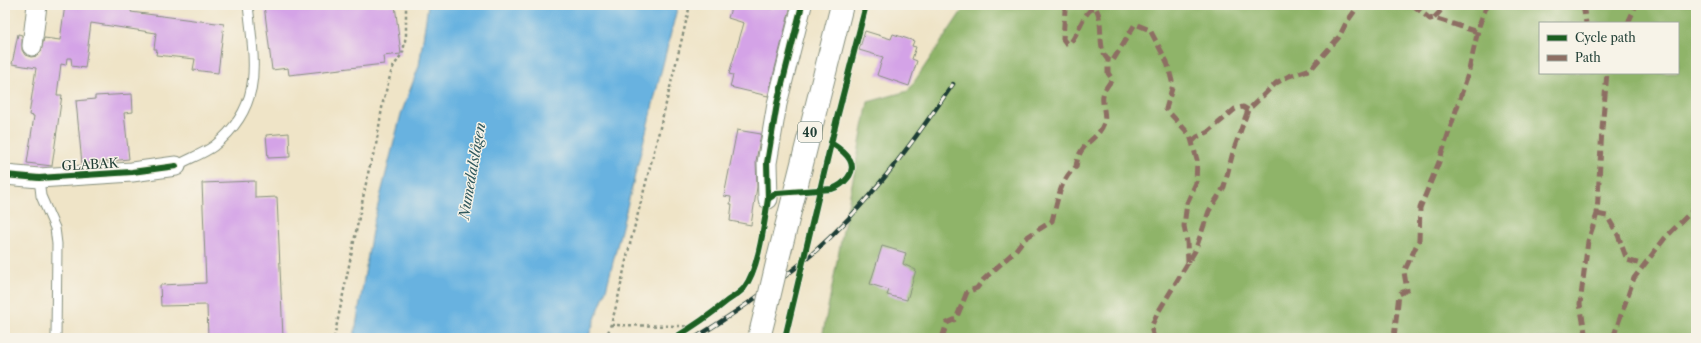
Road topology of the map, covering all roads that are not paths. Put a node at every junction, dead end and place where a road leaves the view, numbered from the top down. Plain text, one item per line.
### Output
1 (38, 5) edge
2 (248, 5) edge
3 (802, 5) edge
4 (842, 5) edge
5 (32, 46) dead end
6 (176, 166) joint
7 (5, 175) edge
8 (39, 178) junction
9 (768, 200) dead end
10 (56, 338) edge
11 (759, 338) edge

1 - 5 street
2 - 6 lane, GLABAK
3 - 9 street
4 - 11 main road, 40, bridge
6 - 8 street, GLABAK
7 - 8 street, GLABAK
8 - 10 lane

